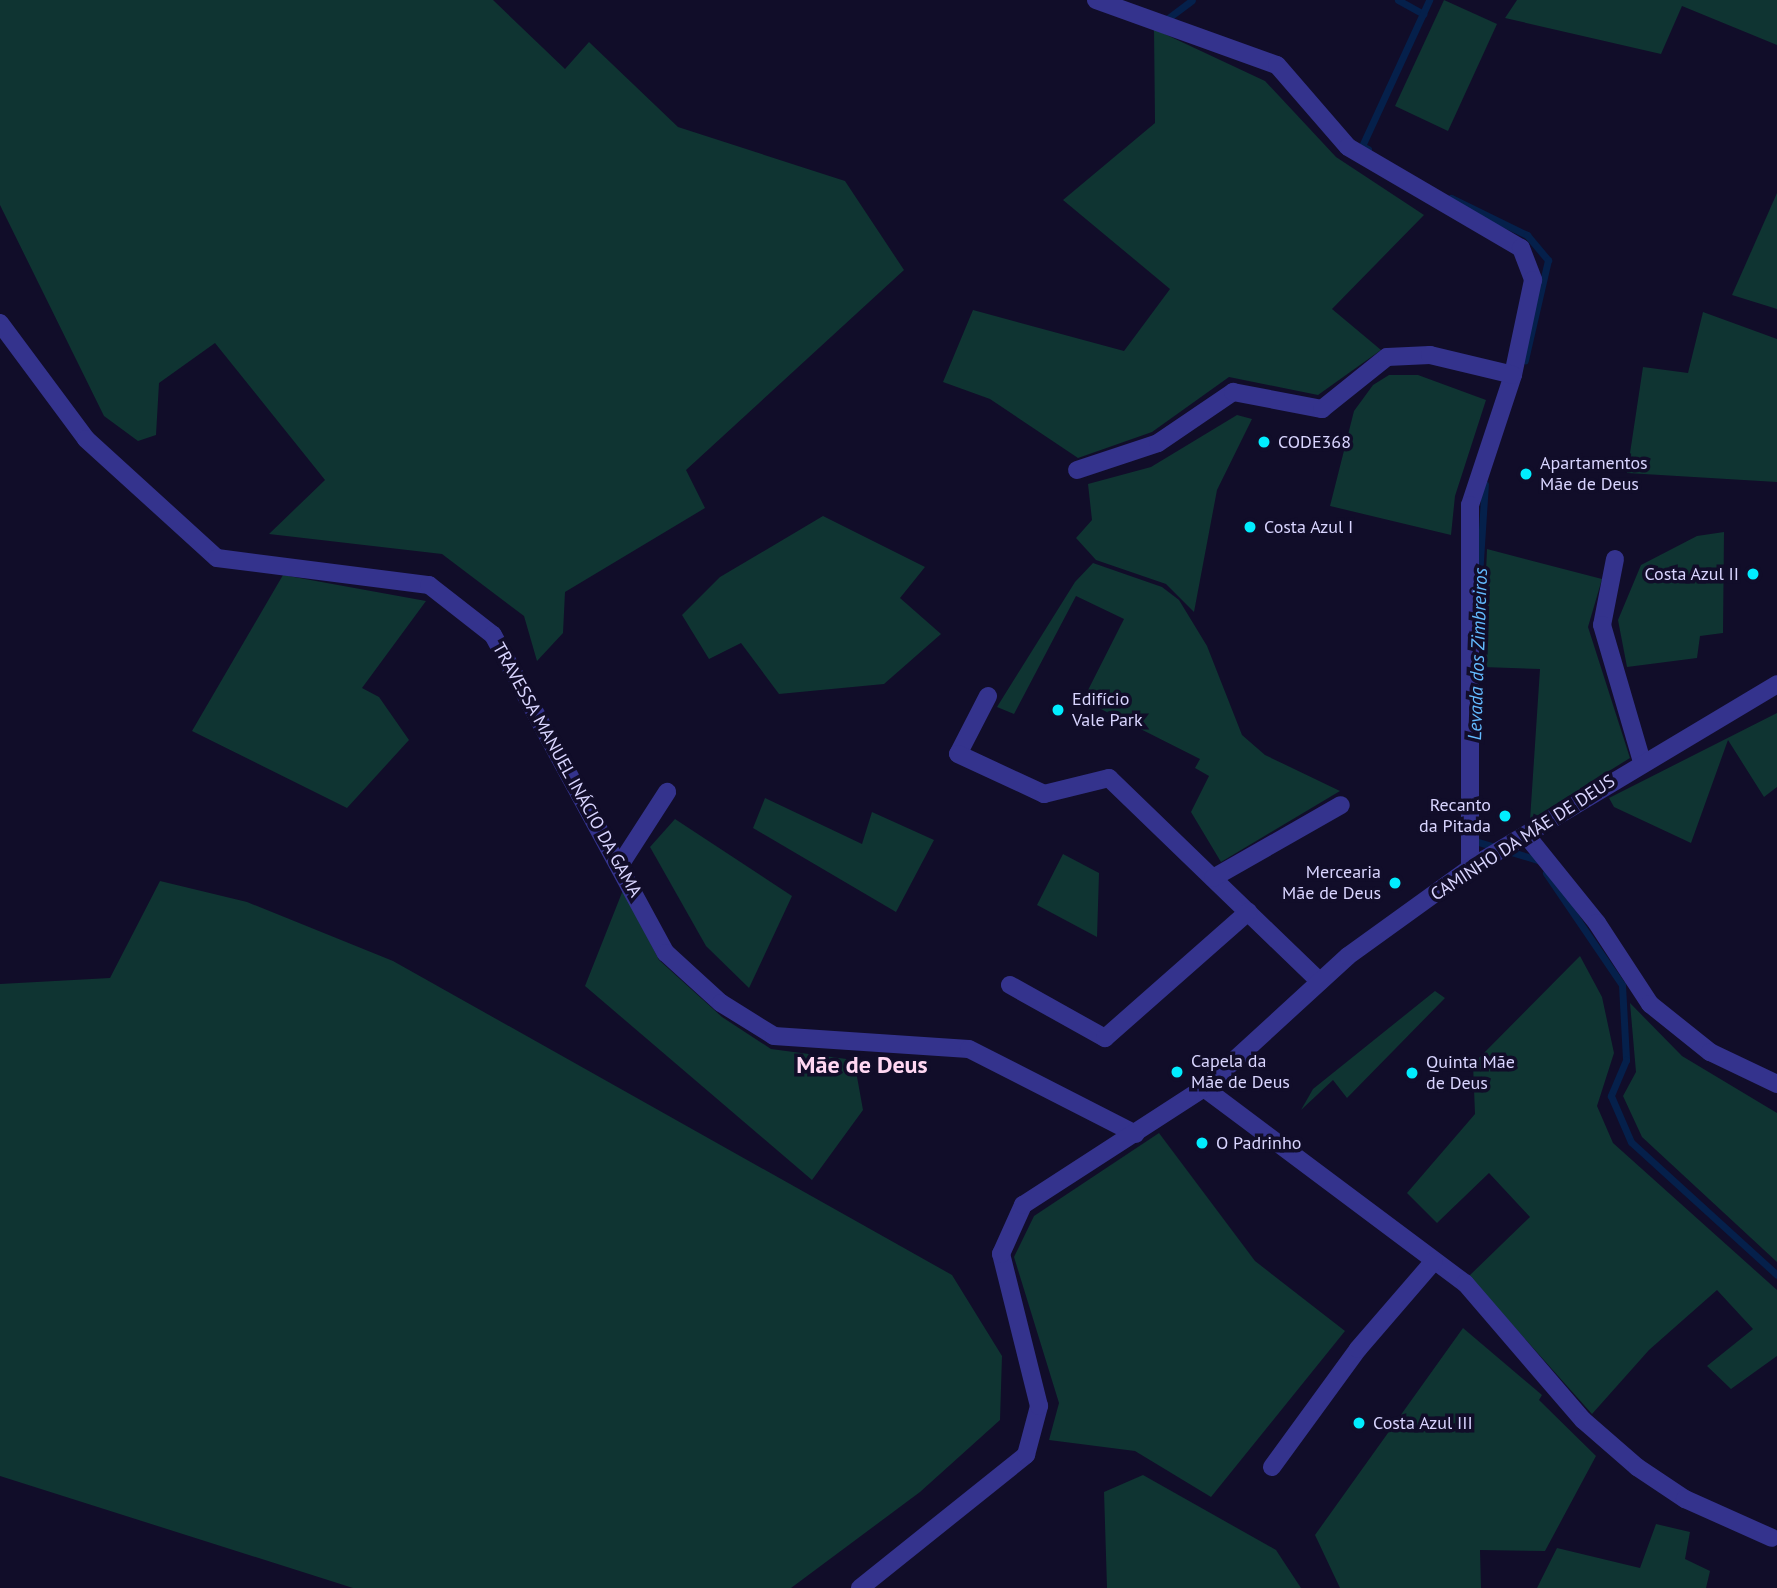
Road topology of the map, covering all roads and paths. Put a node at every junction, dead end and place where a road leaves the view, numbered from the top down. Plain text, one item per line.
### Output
1 (1096, 0) edge
2 (0, 323) edge
3 (1513, 375) junction
4 (1077, 470) dead end
5 (1615, 559) dead end
6 (1777, 684) edge
7 (988, 696) dead end
8 (1642, 762) junction
9 (667, 792) dead end
10 (1341, 805) dead end
11 (1526, 835) junction
12 (620, 865) junction
13 (1470, 868) junction
14 (1213, 878) junction
15 (1248, 912) junction
16 (1320, 982) junction
17 (1010, 985) dead end
18 (1777, 1084) edge
19 (1204, 1088) junction
20 (1136, 1133) junction
21 (1434, 1261) junction
22 (1272, 1467) dead end
23 (1772, 1538) dead end
24 (860, 1588) edge

1 - 3 street
2 - 12 street, TRAVESSA MANUEL INÁCIO DA GAMA
3 - 4 street
3 - 13 street
5 - 8 street
6 - 8 street, CAMINHO DA MÃE DE DEUS
7 - 14 street
8 - 11 street, CAMINHO DA MÃE DE DEUS
9 - 12 street
10 - 14 street
11 - 13 street, CAMINHO DA MÃE DE DEUS
11 - 18 street
12 - 20 street, TRAVESSA MANUEL INÁCIO DA GAMA
13 - 16 street, CAMINHO DA MÃE DE DEUS
14 - 15 street
15 - 16 street
15 - 17 street
16 - 19 street, CAMINHO DA MÃE DE DEUS
19 - 20 street, CAMINHO DA MÃE DE DEUS
19 - 21 street
20 - 24 street, CAMINHO DA MÃE DE DEUS
21 - 22 street
21 - 23 street

